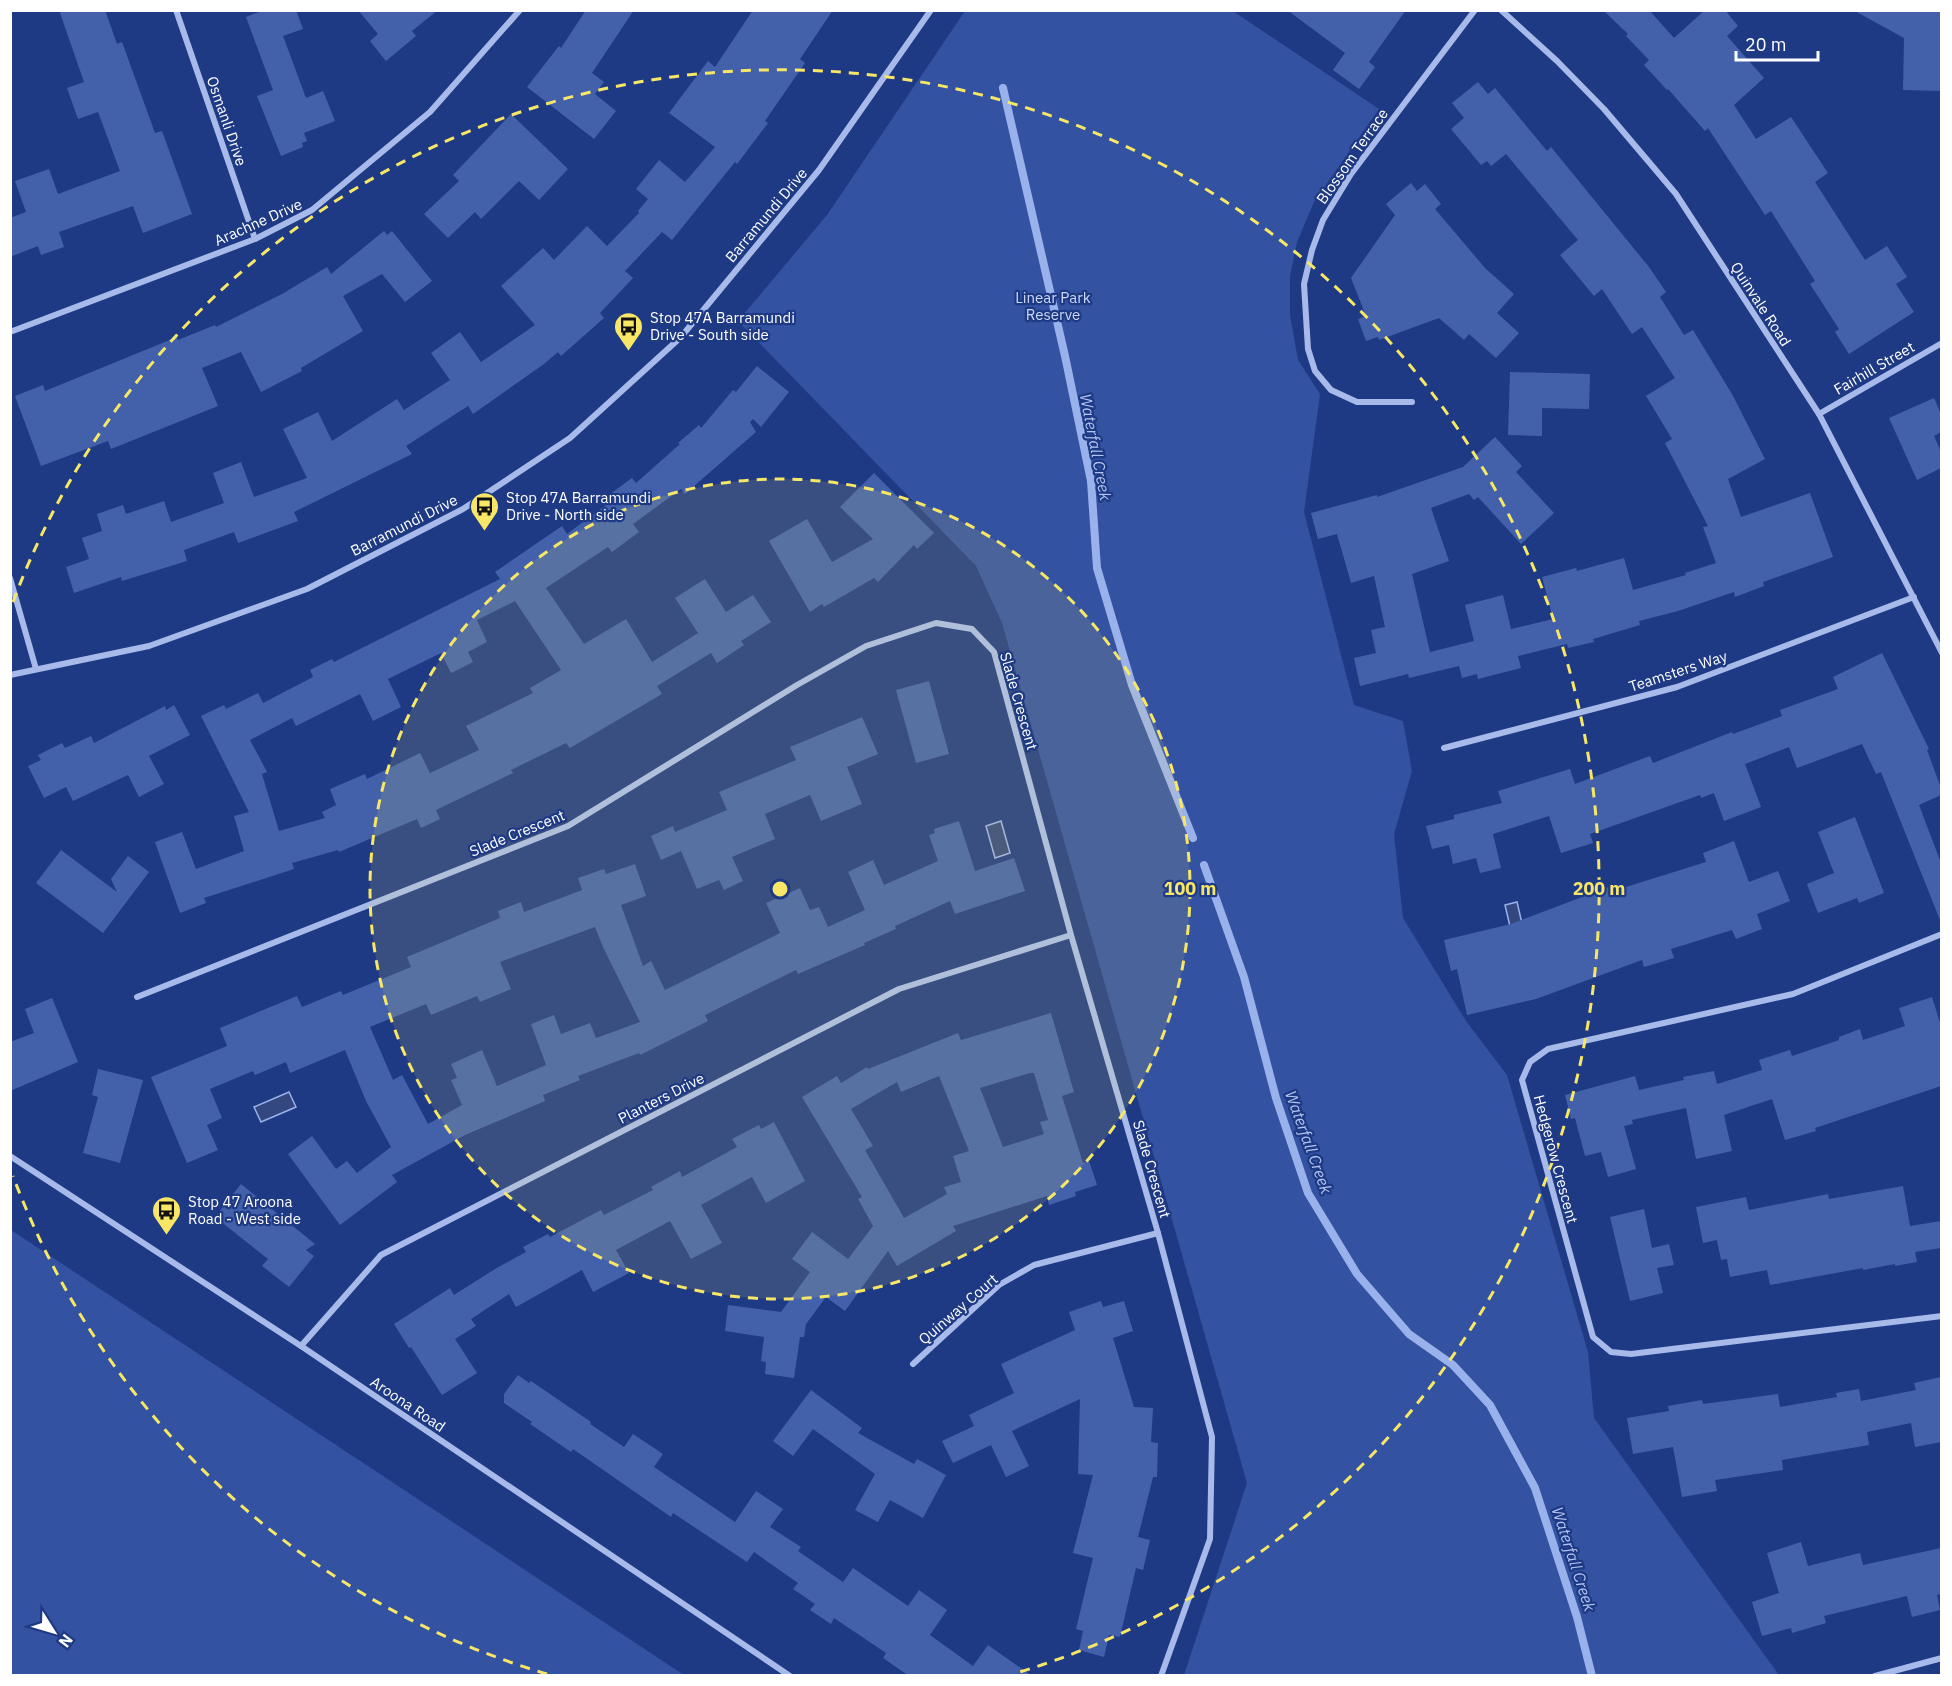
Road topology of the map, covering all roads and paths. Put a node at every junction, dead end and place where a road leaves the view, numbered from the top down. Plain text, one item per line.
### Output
1 (176, 10) edge
2 (520, 10) edge
3 (931, 10) edge
4 (1475, 10) edge
5 (1501, 10) edge
6 (255, 239) junction
7 (10, 332) edge
8 (1941, 343) edge
9 (1412, 402) dead end
10 (1819, 414) junction
11 (10, 578) edge
12 (1914, 597) junction
13 (1941, 653) edge
14 (36, 669) junction
15 (10, 675) edge
16 (1444, 748) dead end
17 (1071, 934) junction
18 (1941, 934) edge
19 (137, 997) dead end
20 (10, 1156) edge
21 (1158, 1233) junction
22 (1941, 1316) edge
23 (301, 1346) junction
24 (913, 1364) dead end
25 (1941, 1658) edge
26 (790, 1676) edge
27 (1161, 1676) edge
28 (1875, 1676) edge

1 - 6 street, Osmanli Drive
2 - 6 street, Arachne Drive
3 - 14 street, Barramundi Drive
4 - 9 street, Blossom Terrace
5 - 10 street, Quinvale Road
6 - 7 street, Arachne Drive
8 - 10 street, Fairhill Street
10 - 12 street, Quinvale Road
11 - 14 street
12 - 13 street, Quinvale Road
12 - 16 street, Teamsters Way
14 - 15 street, Barramundi Drive
17 - 19 street, Slade Crescent
17 - 21 street, Slade Crescent
17 - 23 street, Planters Drive
18 - 22 street, Hedgerow Crescent
20 - 23 street, Aroona Road
21 - 24 street, Quinway Court
21 - 27 street, Slade Crescent
23 - 26 street, Aroona Road
25 - 28 street

